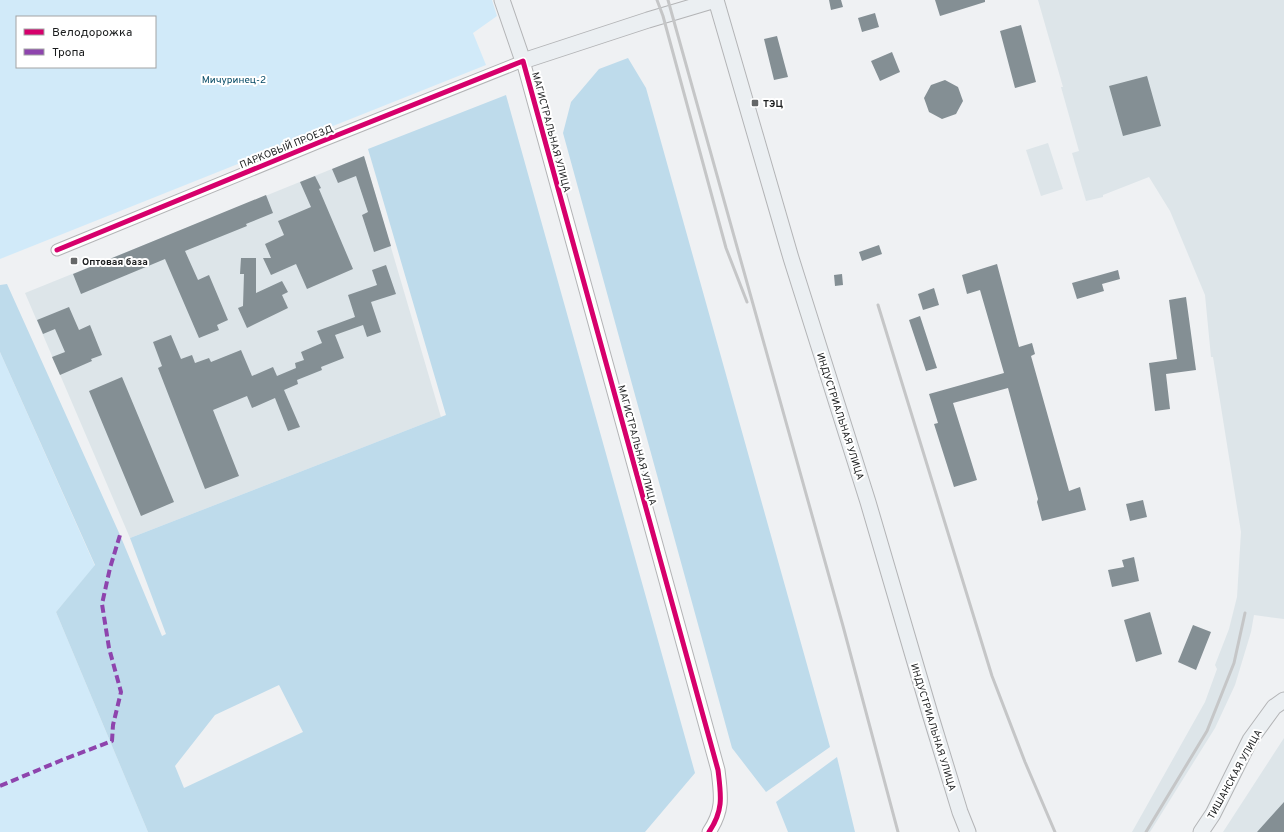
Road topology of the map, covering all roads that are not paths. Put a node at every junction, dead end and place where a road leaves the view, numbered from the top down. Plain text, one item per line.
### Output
1 (502, 0) edge
2 (715, 0) edge
3 (523, 61) junction
4 (57, 250) dead end
5 (1284, 700) edge
6 (709, 832) edge
7 (968, 832) edge
8 (1201, 832) edge

1 - 3 main road
2 - 3 main road, МАГИСТРАЛЬНАЯ УЛИЦА
2 - 7 main road, ИНДУСТРИАЛЬНАЯ УЛИЦА
3 - 4 street, ПАРКОВЫЙ ПРОЕЗД
3 - 6 street, МАГИСТРАЛЬНАЯ УЛИЦА
5 - 8 main road, ТИШАНСКАЯ УЛИЦА

